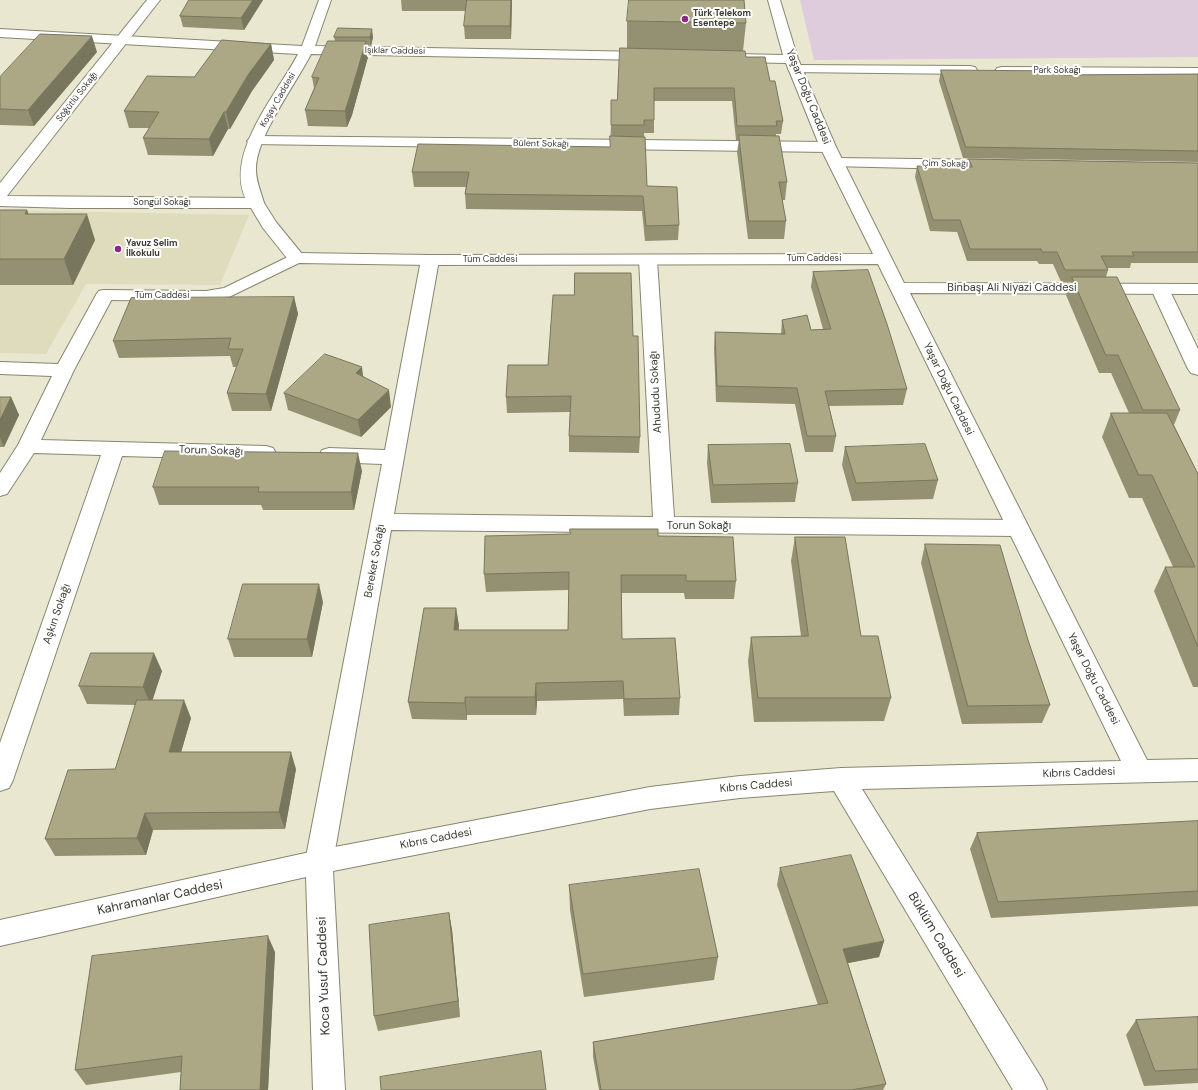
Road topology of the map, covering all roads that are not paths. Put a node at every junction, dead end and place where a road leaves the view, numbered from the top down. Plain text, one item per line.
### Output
1 (154, 0) edge
2 (325, 0) edge
3 (774, 0) edge
4 (0, 33) edge
5 (122, 40) junction
6 (307, 50) junction
7 (664, 56) edge
8 (719, 57) edge
9 (793, 64) junction
10 (1194, 72) edge
11 (1198, 84) edge
12 (255, 141) junction
13 (832, 155) junction
14 (1017, 165) edge
15 (0, 194) edge
16 (0, 201) edge
17 (256, 203) junction
18 (296, 258) junction
19 (883, 259) junction
20 (430, 260) junction
21 (648, 260) junction
22 (899, 288) junction
23 (1160, 289) junction
24 (1198, 289) edge
25 (0, 368) edge
26 (1198, 369) edge
27 (64, 370) junction
28 (28, 446) junction
29 (114, 448) junction
30 (285, 454) edge
31 (308, 454) edge
32 (394, 457) junction
33 (0, 489) edge
34 (382, 522) junction
35 (664, 525) junction
36 (1017, 528) junction
37 (1198, 770) edge
38 (1139, 771) junction
39 (841, 779) junction
40 (0, 780) edge
41 (319, 862) junction
42 (0, 933) edge
43 (329, 1090) edge
44 (1031, 1090) edge

1 - 5 street, Söğütlü Sokağı
2 - 6 street, Koşay Caddesi
3 - 9 street, Yaşar Doğu Caddesi
4 - 5 street, Işıklar Caddesi
5 - 6 street, Işıklar Caddesi
5 - 15 street, Söğütlü Sokağı
6 - 7 street, Işıklar Caddesi
6 - 12 street, Koşay Caddesi
8 - 9 street
9 - 10 street, Park Sokağı
9 - 13 street, Yaşar Doğu Caddesi
10 - 11 street
12 - 13 street, Bülent Sokağı
12 - 17 street, Koşay Caddesi
13 - 14 street, Çim Sokağı
13 - 19 street, Yaşar Doğu Caddesi
16 - 17 street, Songül Sokağı
17 - 18 street
18 - 20 street, Tüm Caddesi
18 - 27 street, Tüm Caddesi
19 - 21 street, Tüm Caddesi
19 - 22 street, Yaşar Doğu Caddesi
20 - 21 street, Tüm Caddesi
20 - 32 street, Bereket Sokağı
21 - 35 street, Ahududu Sokağı
22 - 23 street, Binbaşı Ali Niyazi Caddesi
22 - 36 street, Yaşar Doğu Caddesi
23 - 24 street, Binbaşı Ali Niyazi Caddesi
23 - 26 street
25 - 27 street
27 - 28 street
28 - 29 street, Torun Sokağı
28 - 33 street
29 - 30 street, Torun Sokağı
29 - 40 street, Aşkın Sokağı
31 - 32 street
32 - 34 street, Bereket Sokağı
34 - 35 street, Torun Sokağı
34 - 41 street, Bereket Sokağı
35 - 36 street, Torun Sokağı
36 - 38 street, Yaşar Doğu Caddesi
37 - 38 street, Kıbrıs Caddesi
38 - 39 street, Kıbrıs Caddesi
39 - 41 street, Kıbrıs Caddesi
39 - 44 street, Büklüm Caddesi
41 - 42 street, Kahramanlar Caddesi
41 - 43 street, Koca Yusuf Caddesi

